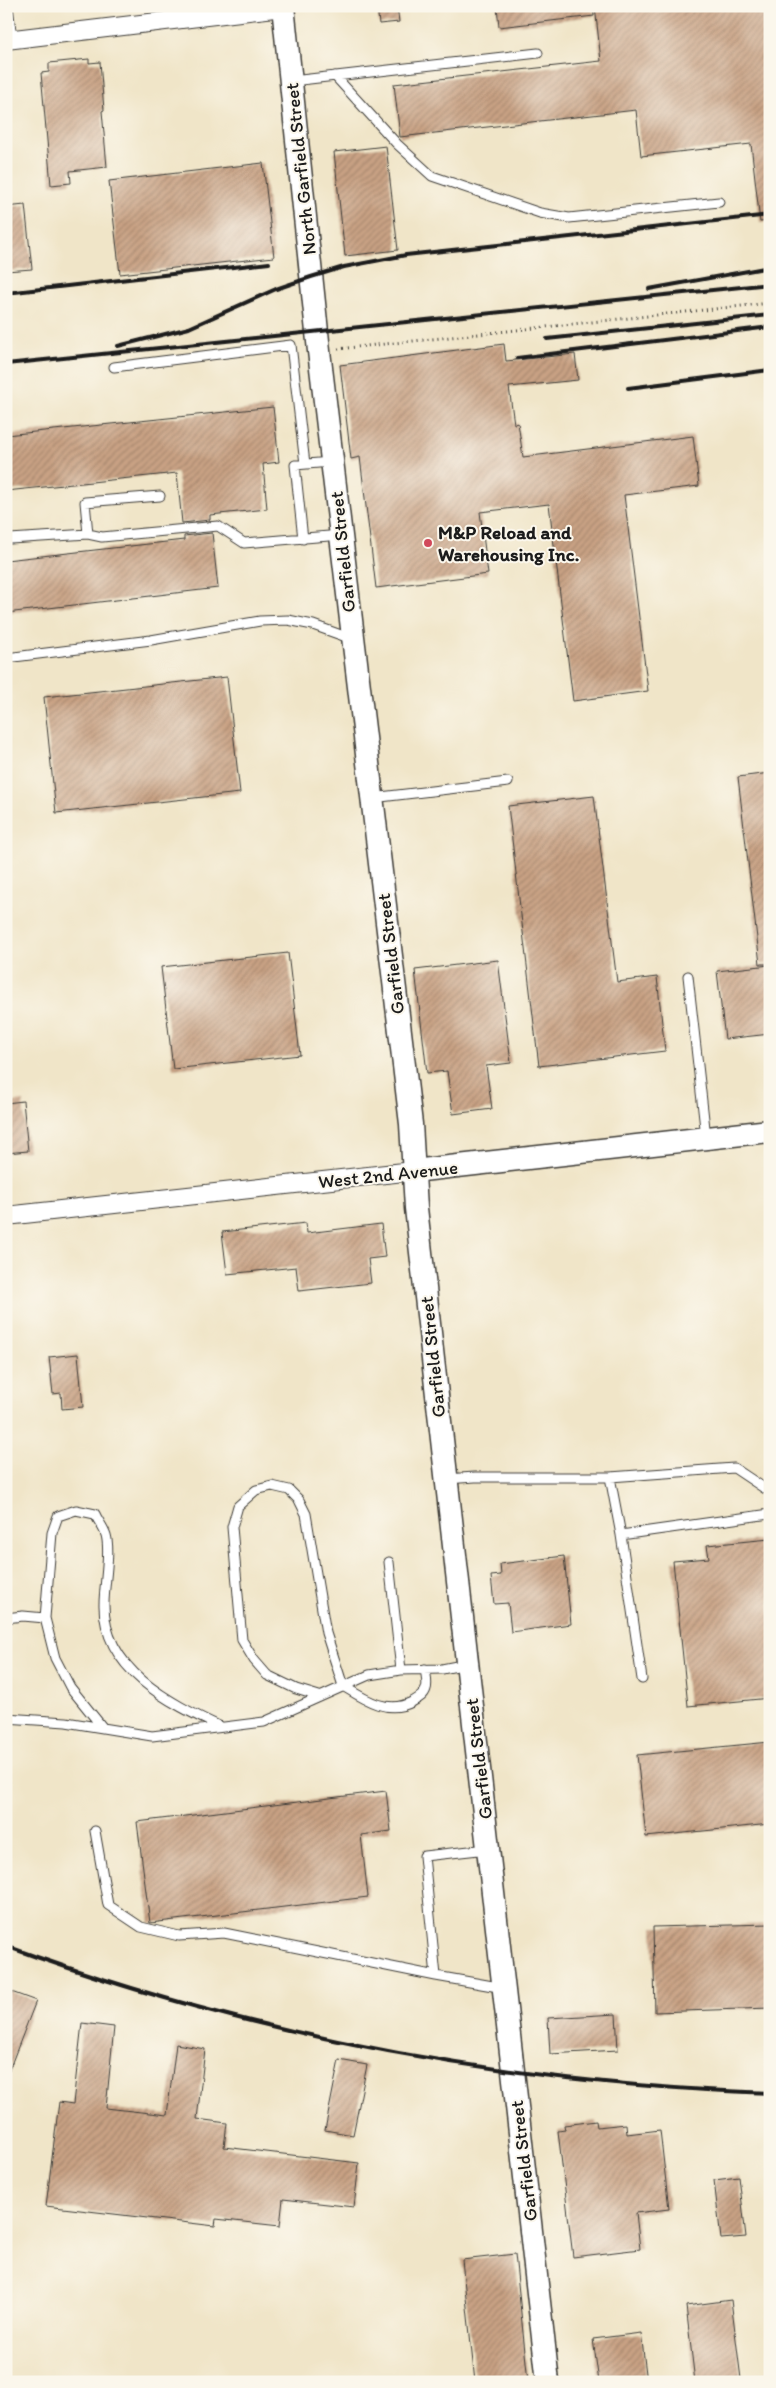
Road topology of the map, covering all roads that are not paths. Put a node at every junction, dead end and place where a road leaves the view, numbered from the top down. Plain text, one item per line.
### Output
1 (8, 6) edge
2 (283, 6) edge
3 (9, 39) edge
4 (538, 53) dead end
5 (335, 76) junction
6 (292, 81) junction
7 (719, 202) dead end
8 (318, 341) joint
9 (114, 366) dead end
10 (332, 462) junction
11 (306, 464) junction
12 (160, 496) dead end
13 (88, 534) junction
14 (341, 535) junction
15 (10, 539) dead end
16 (303, 539) junction
17 (352, 639) junction
18 (6, 658) edge
19 (508, 782) dead end
20 (372, 798) junction
21 (688, 976) dead end
22 (770, 1131) edge
23 (706, 1138) junction
24 (413, 1171) junction
25 (6, 1216) edge
26 (610, 1478) junction
27 (446, 1479) junction
28 (770, 1492) edge
29 (770, 1514) edge
30 (621, 1534) junction
31 (388, 1562) dead end
32 (6, 1618) edge
33 (45, 1618) junction
34 (467, 1664) junction
35 (426, 1669) junction
36 (401, 1670) junction
37 (642, 1679) dead end
38 (343, 1686) junction
39 (319, 1696) junction
40 (6, 1718) edge
41 (223, 1727) junction
42 (103, 1728) junction
43 (95, 1831) dead end
44 (488, 1849) junction
45 (436, 1976) junction
46 (504, 1988) junction
47 (548, 2382) edge

1 - 3 lane
2 - 3 street
2 - 6 street, North Garfield Street
4 - 5 lane
5 - 6 lane
5 - 7 lane
6 - 8 street, North Garfield Street
8 - 10 street, Garfield Street
9 - 11 lane
10 - 11 lane
10 - 14 street, Garfield Street
11 - 16 lane
12 - 13 lane
13 - 15 lane
13 - 16 lane
14 - 16 lane
14 - 17 street, Garfield Street
17 - 18 lane
17 - 20 street, Garfield Street
19 - 20 lane
20 - 24 street, Garfield Street
21 - 23 lane
22 - 23 street, West 2nd Avenue
23 - 24 street, West 2nd Avenue
24 - 25 street, West 2nd Avenue
24 - 27 street, Garfield Street
26 - 27 lane
26 - 28 lane
26 - 30 lane
27 - 34 street, Garfield Street
29 - 30 lane
30 - 37 lane
31 - 36 lane
32 - 33 lane
33 - 41 lane
33 - 42 lane
34 - 35 lane
34 - 44 street, Garfield Street
35 - 36 lane
35 - 38 lane
36 - 38 lane
38 - 39 lane
38 - 39 lane
39 - 41 lane
40 - 42 lane
41 - 42 lane
43 - 45 lane
44 - 45 lane
44 - 46 street, Garfield Street
45 - 46 lane
46 - 47 street, Garfield Street

